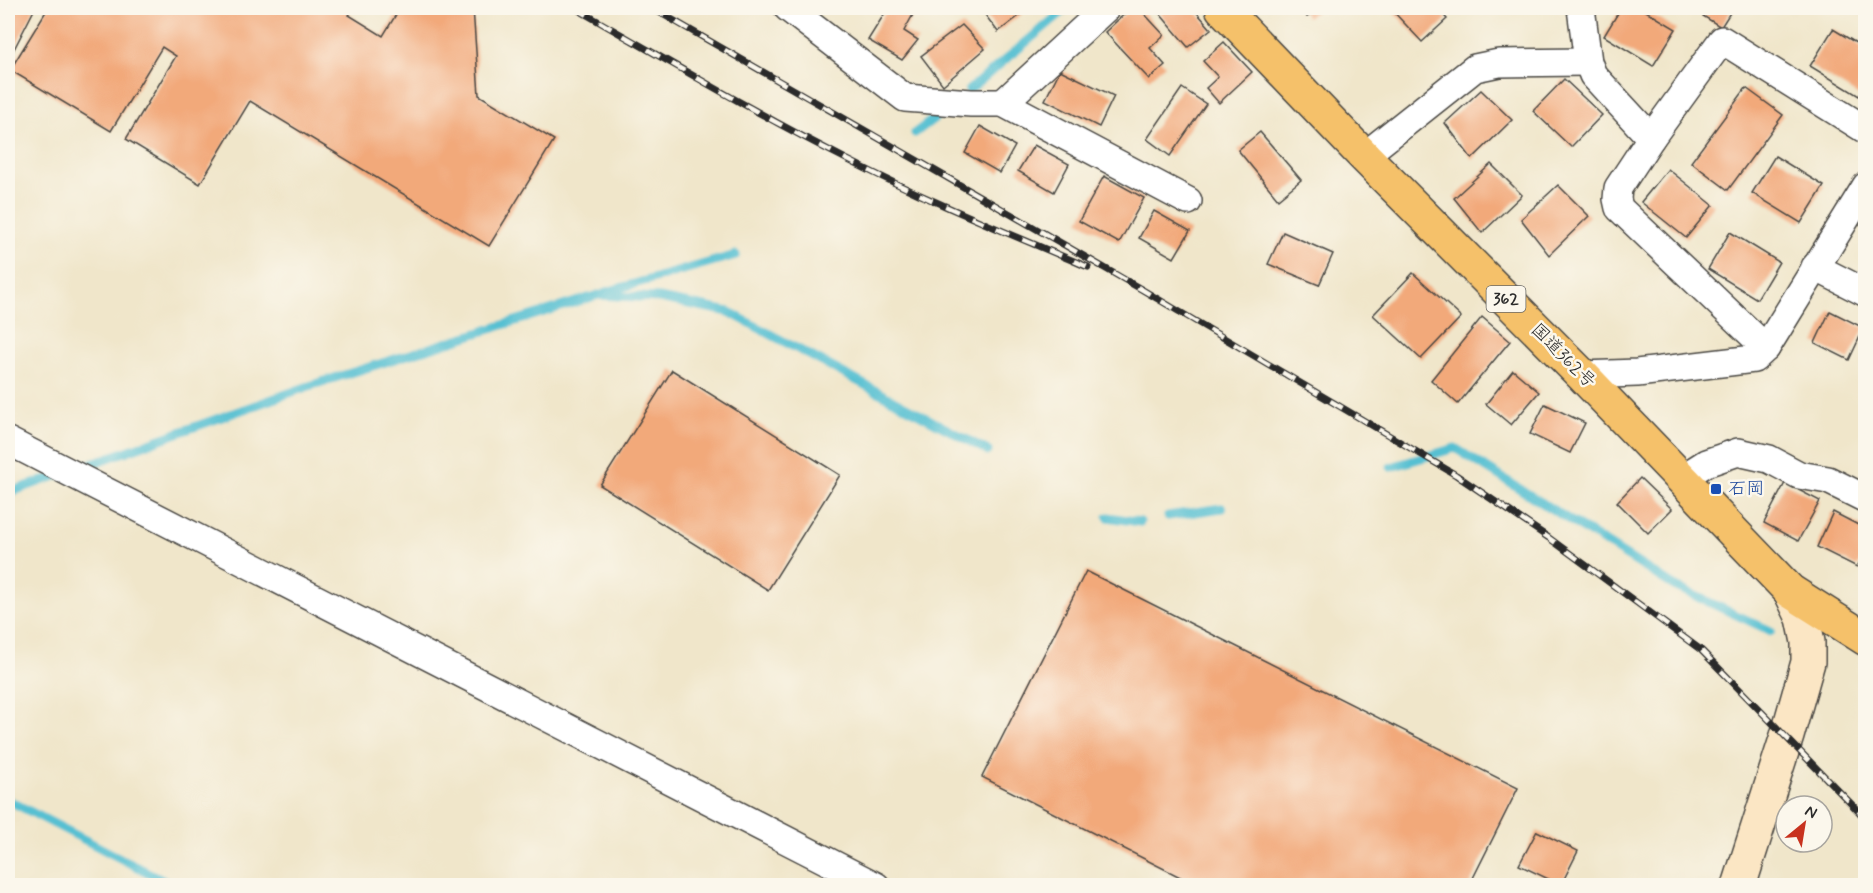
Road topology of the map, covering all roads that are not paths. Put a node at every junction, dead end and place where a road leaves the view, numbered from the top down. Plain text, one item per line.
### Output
1 (788, 8) edge
2 (1106, 8) edge
3 (1222, 8) edge
4 (1581, 8) edge
5 (1588, 62) junction
6 (1004, 102) junction
7 (1866, 130) edge
8 (1651, 138) junction
9 (1364, 156) junction
10 (1866, 186) edge
11 (1188, 201) dead end
12 (1815, 267) junction
13 (1866, 292) edge
14 (1766, 348) junction
15 (1582, 375) junction
16 (8, 441) edge
17 (1681, 479) junction
18 (1866, 499) edge
19 (1790, 591) junction
20 (1866, 639) edge
21 (876, 885) edge
22 (1740, 885) edge

1 - 6 street
2 - 6 street
3 - 9 highway, 国道362号 / 362
4 - 5 street
5 - 8 street
5 - 9 street
6 - 11 street
7 - 8 street
8 - 14 street
9 - 15 highway, 国道362号 / 362
10 - 12 street
12 - 13 street
12 - 14 street
14 - 15 street
15 - 17 highway, 国道362号 / 362
16 - 21 street
17 - 18 street
17 - 19 highway, 国道362号 / 362
19 - 20 highway, 国道362号 / 362
19 - 22 street

